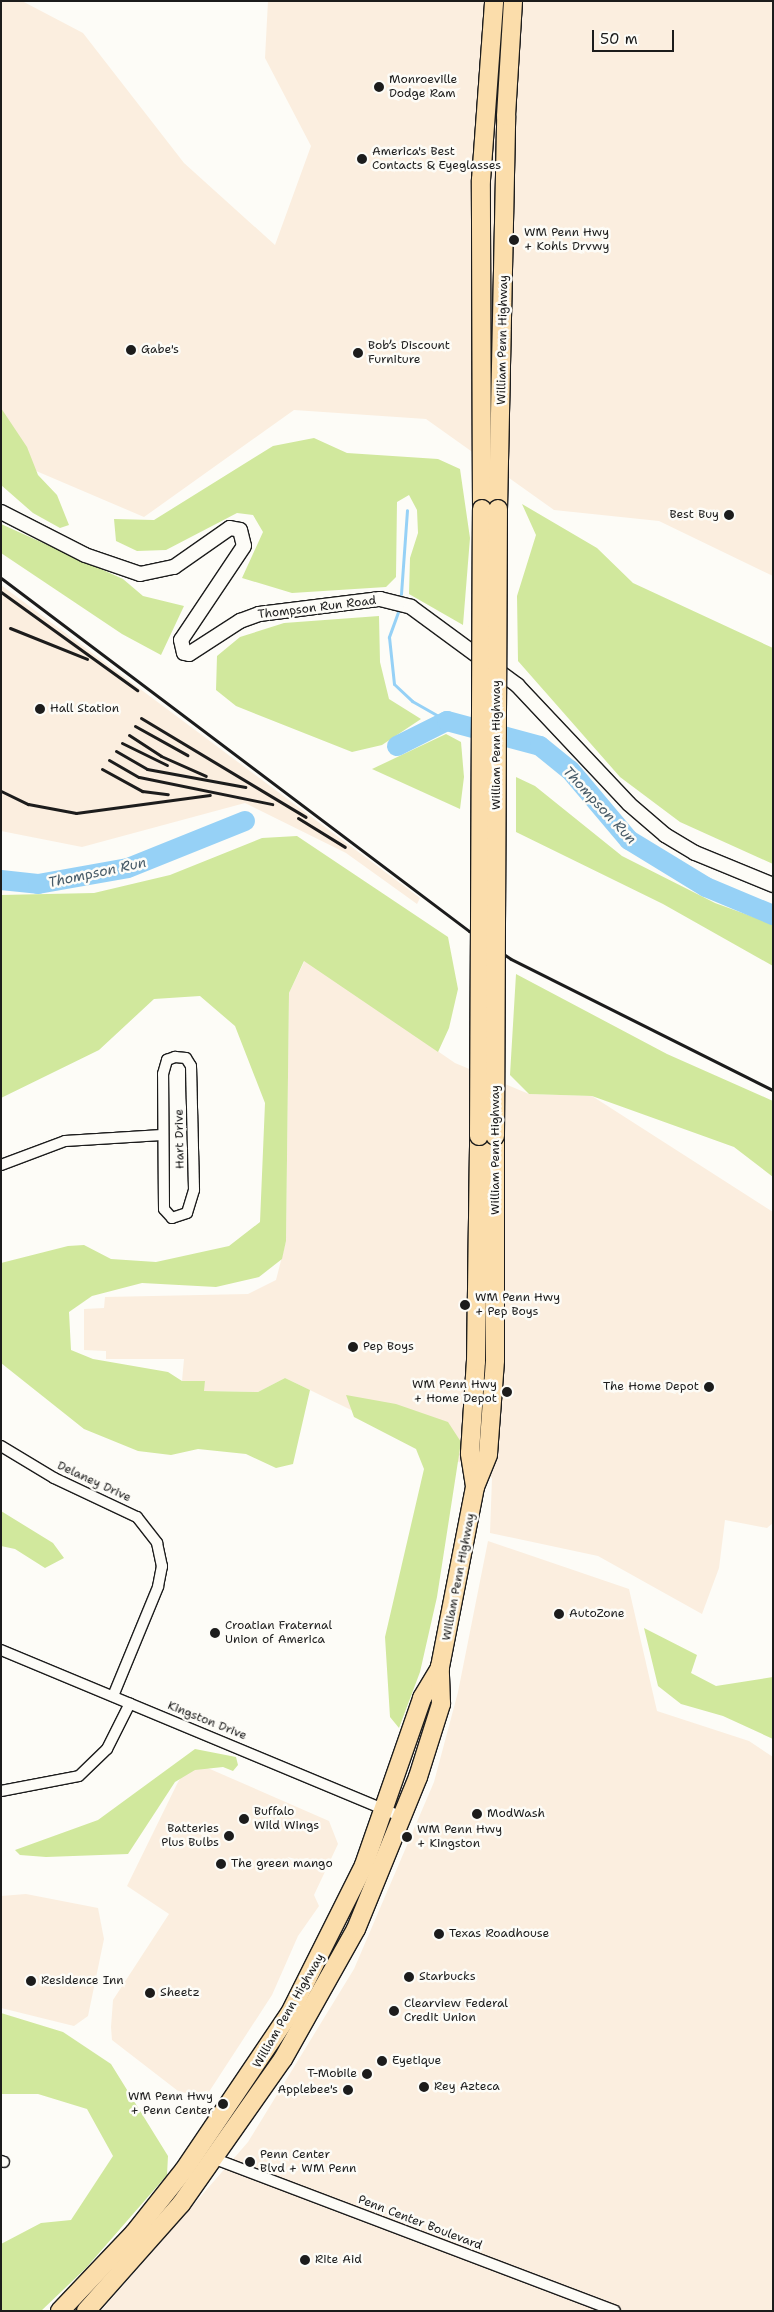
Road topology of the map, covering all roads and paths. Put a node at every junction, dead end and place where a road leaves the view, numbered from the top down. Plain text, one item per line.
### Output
1 (494, 1) edge
2 (513, 1) edge
3 (490, 509) junction
4 (1, 512) edge
5 (773, 885) edge
6 (162, 1135) junction
7 (1, 1165) edge
8 (1, 1446) edge
9 (1, 1650) edge
10 (440, 1667) junction
11 (113, 1696) junction
12 (130, 1703) junction
13 (1, 1791) edge
14 (386, 1809) junction
15 (404, 1817) junction
16 (199, 2150) junction
17 (215, 2159) junction
18 (60, 2311) edge
19 (86, 2311) edge
20 (615, 2311) edge

1 - 3 highway, William Penn Highway
2 - 3 highway, William Penn Highway
3 - 10 highway, William Penn Highway, bridge
4 - 5 street, Thompson Run Road
6 - 6 street, Hart Drive
6 - 7 street, Hart Drive
8 - 11 street, Delaney Drive
9 - 11 street, Kingston Drive
10 - 14 highway, William Penn Highway
10 - 15 highway, William Penn Highway
11 - 12 street, Kingston Drive
12 - 13 street
12 - 14 street, Kingston Drive
14 - 15 street, Kingston Drive
14 - 16 highway, William Penn Highway
15 - 17 highway, William Penn Highway
16 - 17 street, Penn Center Boulevard
16 - 18 highway, William Penn Highway
17 - 19 highway, William Penn Highway
17 - 20 street, Penn Center Boulevard

